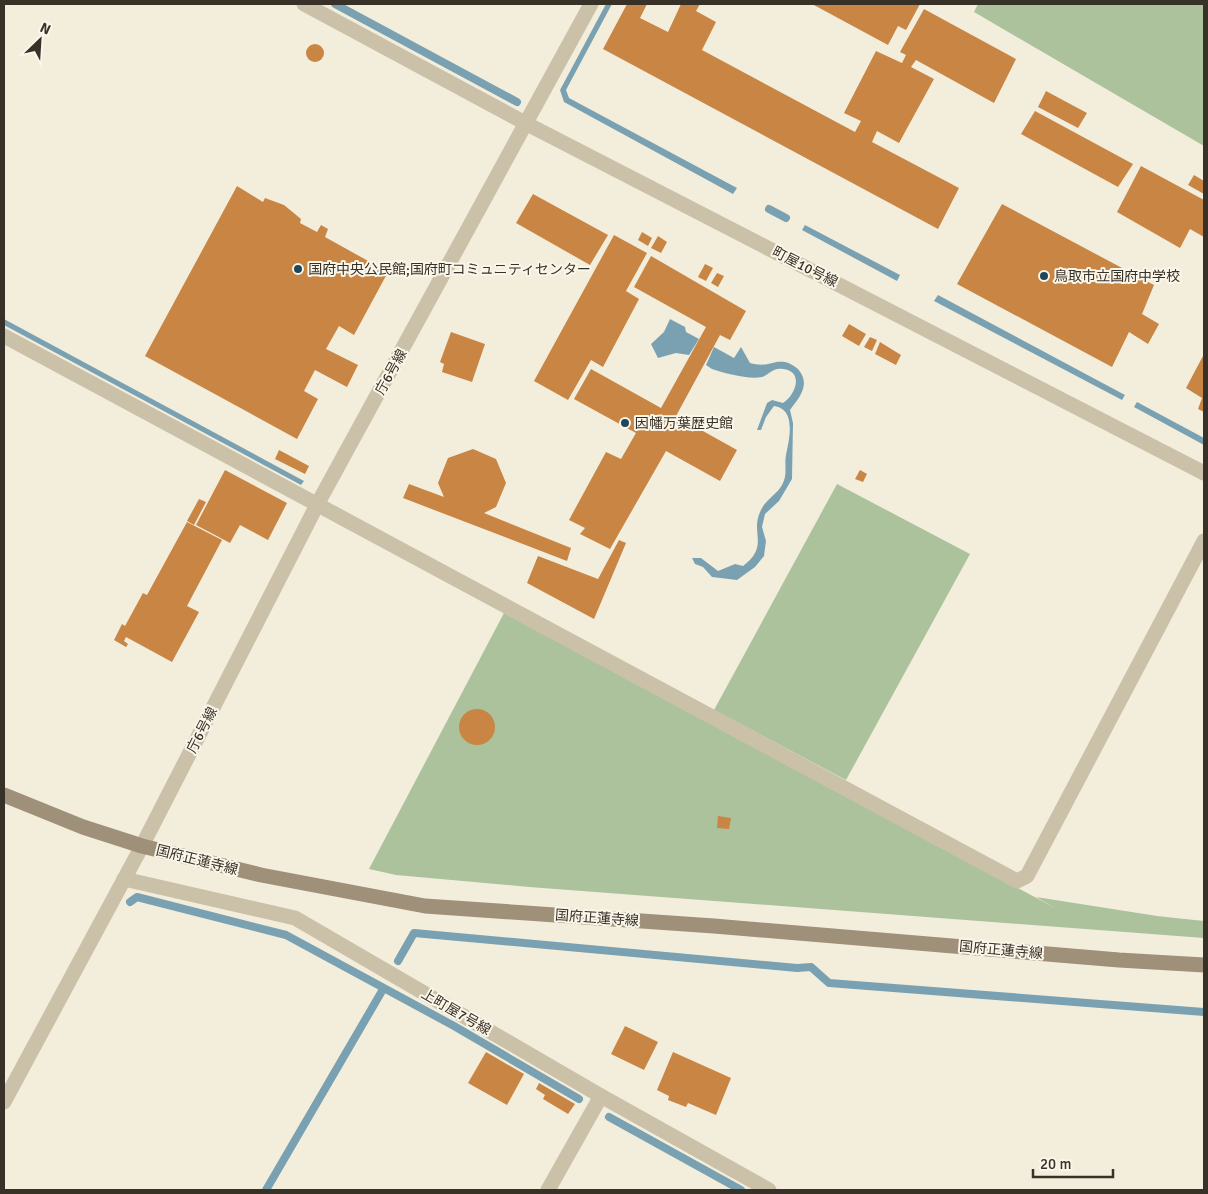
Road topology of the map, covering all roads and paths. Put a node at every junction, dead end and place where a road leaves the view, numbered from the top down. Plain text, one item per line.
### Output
1 (304, 4) edge
2 (591, 4) edge
3 (527, 124) junction
4 (4, 336) edge
5 (1204, 473) edge
6 (318, 504) junction
7 (1204, 542) edge
8 (4, 795) edge
9 (142, 846) junction
10 (124, 879) junction
11 (1204, 965) edge
12 (601, 1096) junction
13 (4, 1102) edge
14 (548, 1190) edge
15 (769, 1190) edge

1 - 3 street
2 - 3 street
3 - 5 street, 町屋10号線
3 - 6 street, 庁6号線
4 - 6 street
6 - 7 street
6 - 9 street, 庁6号線
8 - 9 main road, 国府正蓮寺線
9 - 10 street, 庁6号線
9 - 11 main road, 国府正蓮寺線
10 - 12 street, 上町屋7号線
10 - 13 street, 庁6号線
12 - 14 street
12 - 15 street, 上町屋7号線

